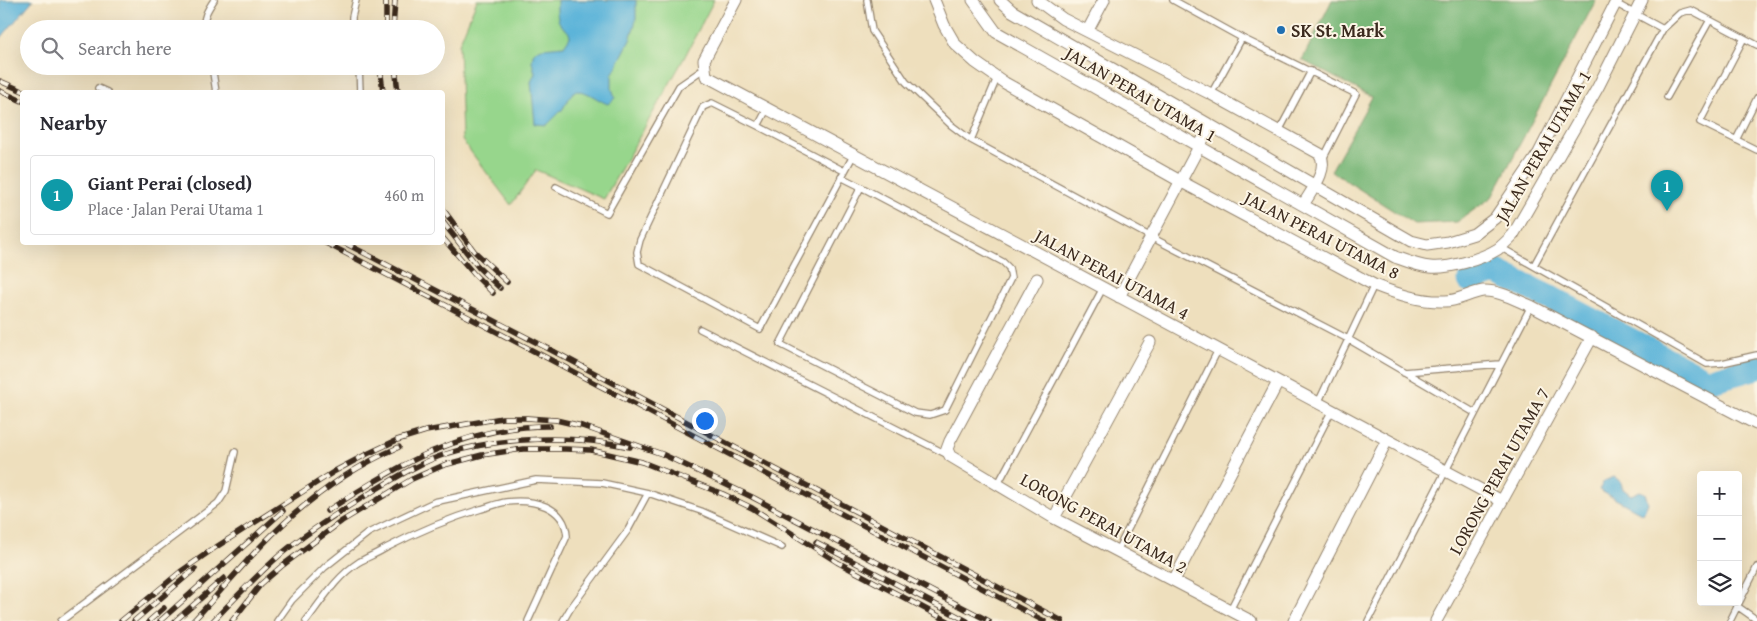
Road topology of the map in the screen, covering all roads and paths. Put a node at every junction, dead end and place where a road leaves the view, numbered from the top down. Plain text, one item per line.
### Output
1 (214, 0) edge
2 (356, 0) edge
3 (736, 0) edge
4 (866, 0) edge
5 (934, 0) edge
6 (973, 0) edge
7 (1000, 0) edge
8 (1037, 0) edge
9 (1104, 0) edge
10 (1173, 0) edge
11 (1642, 0) edge
12 (1616, 2) edge
13 (1635, 13) junction
14 (205, 20) edge
15 (352, 20) edge
16 (1710, 20) junction
17 (1663, 29) junction
18 (1088, 30) junction
19 (1242, 38) junction
20 (1744, 38) junction
21 (1757, 45) edge
22 (1311, 71) junction
23 (706, 72) junction
24 (213, 75) edge
25 (359, 75) edge
26 (997, 78) junction
27 (98, 88) dead end
28 (102, 90) edge
29 (216, 90) edge
30 (360, 90) edge
31 (1211, 94) junction
32 (1666, 97) dead end
33 (1757, 98) edge
34 (768, 109) junction
35 (758, 126) junction
36 (1210, 126) junction
37 (1279, 131) junction
38 (971, 140) junction
39 (1736, 140) junction
40 (1199, 147) junction
41 (1757, 150) edge
42 (853, 156) junction
43 (1323, 159) junction
44 (844, 170) junction
45 (841, 177) junction
46 (1180, 181) junction
47 (1315, 185) junction
48 (556, 187) dead end
49 (861, 187) junction
50 (1303, 205) junction
51 (1151, 237) junction
52 (1500, 248) junction
53 (1534, 265) junction
54 (1037, 279) dead end
55 (1374, 285) junction
56 (1103, 288) junction
57 (1119, 297) junction
58 (1530, 306) junction
59 (700, 329) dead end
60 (1592, 337) junction
61 (1348, 339) junction
62 (1150, 342) dead end
63 (1218, 350) junction
64 (1757, 355) edge
65 (1500, 364) junction
66 (1404, 372) junction
67 (1278, 382) junction
68 (1318, 403) junction
69 (1332, 410) junction
70 (1475, 413) junction
71 (1756, 424) edge
72 (1387, 440) junction
73 (236, 452) dead end
74 (948, 452) junction
75 (1446, 471) junction
76 (998, 484) junction
77 (648, 493) junction
78 (1502, 501) junction
79 (1054, 518) junction
80 (782, 547) dead end
81 (1117, 550) junction
82 (1757, 567) edge
83 (1174, 580) junction
84 (1742, 596) edge
85 (1737, 606) joint
86 (1230, 610) junction
87 (1757, 620) edge
88 (61, 621) edge
89 (278, 621) edge
90 (306, 621) edge
91 (528, 621) edge
92 (563, 621) edge
93 (1251, 621) edge
94 (1294, 621) edge
95 (1368, 621) edge
96 (1436, 621) edge
97 (1730, 621) edge

1 - 14 lane
2 - 15 lane
3 - 23 street
4 - 38 lane
5 - 26 street
6 - 40 street, JALAN PERAI UTAMA 1
7 - 36 street, JALAN PERAI UTAMA 1
8 - 18 street, JALAN PERAI UTAMA 1
9 - 18 street
10 - 19 lane
11 - 13 street, JALAN PERAI UTAMA 1
12 - 13 lane
12 - 47 street, JALAN PERAI UTAMA 1
13 - 17 lane
13 - 52 street, JALAN PERAI UTAMA 1
16 - 17 lane
16 - 20 lane
16 - 32 lane
17 - 53 lane
18 - 31 street, JALAN PERAI UTAMA 1
19 - 22 lane
19 - 31 lane
20 - 21 lane
20 - 39 lane
22 - 37 lane
22 - 43 lane
23 - 34 street, JALAN PERAI UTAMA 4
23 - 48 lane
24 - 29 lane
25 - 30 lane
26 - 38 lane
26 - 46 street
27 - 28 lane
31 - 37 street, JALAN PERAI UTAMA 1
33 - 39 lane
34 - 35 lane
34 - 42 street, JALAN PERAI UTAMA 4
35 - 44 lane
35 - 45 lane
36 - 40 street
36 - 47 street, JALAN PERAI UTAMA 1
37 - 43 street, JALAN PERAI UTAMA 1
38 - 51 lane
39 - 41 lane
40 - 46 street
40 - 50 street, JALAN PERAI UTAMA 1
42 - 44 lane
42 - 56 street, JALAN PERAI UTAMA 4
43 - 47 street
44 - 45 lane
45 - 49 lane
46 - 51 street
46 - 55 street, JALAN PERAI UTAMA 8
47 - 50 street
49 - 49 lane
50 - 52 street, JALAN PERAI UTAMA 1
51 - 57 street
51 - 61 lane
52 - 53 lane
53 - 64 lane
54 - 74 street
55 - 58 street, JALAN PERAI UTAMA 8
55 - 61 lane
56 - 57 street, JALAN PERAI UTAMA 4
56 - 76 lane
57 - 63 street, JALAN PERAI UTAMA 4
58 - 60 street, JALAN PERAI UTAMA 8
58 - 65 lane
59 - 74 lane
60 - 71 street, JALAN PERAI UTAMA 8
60 - 78 street, LORONG PERAI UTAMA 7
61 - 66 lane
61 - 68 lane
62 - 79 street
63 - 67 street, JALAN PERAI UTAMA 4
63 - 81 lane
65 - 66 lane
65 - 70 lane
66 - 70 lane
67 - 68 street, JALAN PERAI UTAMA 4
67 - 83 street
68 - 69 street, JALAN PERAI UTAMA 4
69 - 72 street, JALAN PERAI UTAMA 4
69 - 86 lane
70 - 75 lane
72 - 75 street, JALAN PERAI UTAMA 4
72 - 94 street
73 - 88 lane
74 - 76 street, LORONG PERAI UTAMA 2
75 - 78 street, JALAN PERAI UTAMA 4
75 - 95 lane
76 - 79 street, LORONG PERAI UTAMA 2
77 - 80 lane
77 - 89 lane
77 - 92 lane
78 - 96 street, LORONG PERAI UTAMA 7
79 - 81 street, LORONG PERAI UTAMA 2
81 - 83 street, LORONG PERAI UTAMA 2
82 - 84 lane
83 - 86 street, LORONG PERAI UTAMA 2
85 - 87 lane
85 - 97 lane
86 - 93 street, LORONG PERAI UTAMA 2
90 - 91 lane

